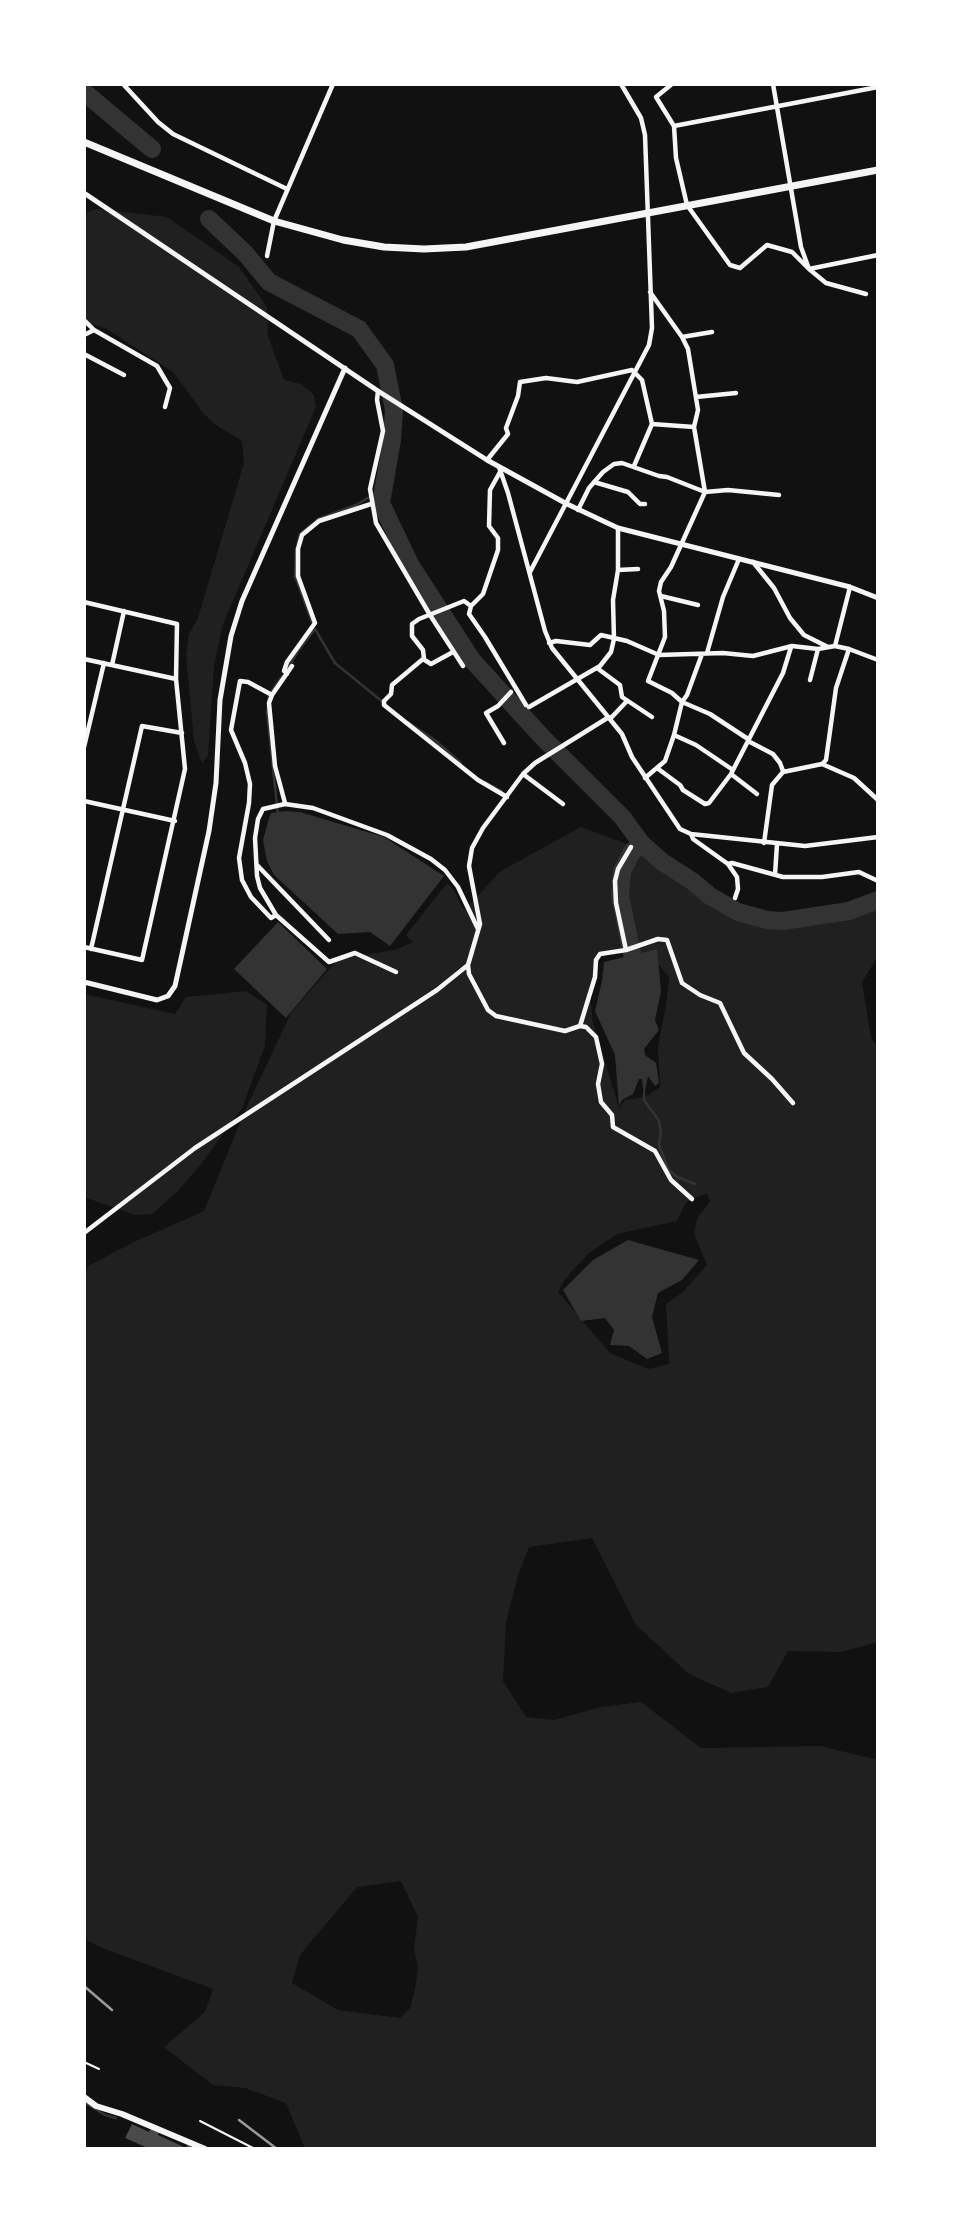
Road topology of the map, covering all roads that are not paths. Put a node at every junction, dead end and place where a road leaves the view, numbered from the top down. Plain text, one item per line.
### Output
1 (123, 84) edge
2 (333, 84) edge
3 (621, 84) edge
4 (672, 84) edge
5 (773, 84) edge
6 (878, 87) edge
7 (777, 106) junction
8 (674, 126) junction
9 (84, 142) edge
10 (878, 170) edge
11 (791, 186) junction
12 (287, 189) junction
13 (84, 193) edge
14 (687, 205) junction
15 (647, 212) junction
16 (274, 221) junction
17 (267, 256) dead end
18 (878, 256) edge
19 (809, 269) junction
20 (650, 292) junction
21 (866, 294) dead end
22 (84, 320) edge
23 (94, 330) junction
24 (712, 332) dead end
25 (84, 335) edge
26 (682, 337) junction
27 (84, 354) edge
28 (345, 368) junction
29 (636, 372) junction
30 (124, 375) dead end
31 (378, 391) junction
32 (736, 393) dead end
33 (696, 397) junction
34 (165, 407) dead end
35 (652, 424) junction
36 (694, 427) junction
37 (487, 460) junction
38 (634, 466) junction
39 (499, 469) junction
40 (594, 482) junction
41 (705, 492) junction
42 (779, 495) dead end
43 (371, 504) junction
44 (567, 504) junction
45 (645, 504) dead end
46 (578, 510) junction
47 (618, 528) junction
48 (680, 543) junction
49 (739, 559) junction
50 (752, 562) junction
51 (638, 569) dead end
52 (618, 570) junction
53 (530, 573) junction
54 (850, 587) junction
55 (660, 596) junction
56 (878, 598) edge
57 (84, 602) edge
58 (698, 605) dead end
59 (471, 606) junction
60 (124, 611) junction
61 (430, 615) junction
62 (614, 639) junction
63 (549, 643) junction
64 (792, 646) junction
65 (832, 647) junction
66 (818, 649) junction
67 (849, 649) junction
68 (453, 652) junction
69 (704, 654) junction
70 (659, 655) junction
71 (877, 658) edge
72 (84, 659) edge
73 (423, 659) junction
74 (104, 663) junction
75 (112, 665) junction
76 (292, 666) dead end
77 (463, 666) dead end
78 (597, 667) junction
79 (287, 674) junction
80 (176, 679) junction
81 (577, 679) junction
82 (810, 680) dead end
83 (511, 692) dead end
84 (272, 695) junction
85 (626, 701) junction
86 (682, 702) junction
87 (652, 717) dead end
88 (609, 718) junction
89 (219, 730) junction
90 (231, 730) junction
91 (182, 733) junction
92 (674, 735) junction
93 (748, 740) junction
94 (504, 743) dead end
95 (84, 747) edge
96 (822, 764) junction
97 (657, 768) junction
98 (732, 772) junction
99 (783, 772) junction
100 (523, 774) junction
101 (645, 778) junction
102 (757, 794) dead end
103 (507, 796) junction
104 (878, 800) edge
105 (84, 801) edge
106 (285, 804) junction
107 (563, 804) dead end
108 (123, 810) junction
109 (175, 821) junction
110 (691, 834) junction
111 (877, 838) edge
112 (764, 843) junction
113 (777, 844) junction
114 (631, 847) dead end
115 (256, 864) junction
116 (728, 864) junction
117 (775, 875) junction
118 (878, 881) edge
119 (735, 898) dead end
120 (276, 915) junction
121 (479, 929) junction
122 (329, 940) dead end
123 (84, 947) edge
124 (91, 949) junction
125 (626, 950) junction
126 (468, 965) junction
127 (396, 972) dead end
128 (84, 982) edge
129 (580, 1026) junction
130 (793, 1103) dead end
131 (692, 1199) dead end
132 (84, 1233) edge
133 (84, 2097) edge
134 (205, 2149) edge

1 - 12 street
2 - 12 street
3 - 15 street
4 - 8 street
5 - 7 street
6 - 7 street
7 - 8 street
7 - 11 street
8 - 14 street
9 - 16 main road
10 - 11 main road
11 - 14 main road
11 - 19 street
12 - 16 street
13 - 28 street
14 - 15 main road
14 - 19 street
15 - 16 main road
15 - 20 street
16 - 17 street
18 - 19 street
19 - 21 street
20 - 26 street
20 - 29 street
22 - 23 street
23 - 25 street
23 - 34 street
24 - 26 street
26 - 33 street
27 - 30 street
28 - 31 street
28 - 89 street
29 - 35 street
29 - 37 street
29 - 44 street
31 - 37 street
31 - 43 street
32 - 33 street
33 - 36 street
35 - 36 street
35 - 38 street
36 - 41 street
37 - 39 street
38 - 40 street
38 - 41 street
39 - 44 street
39 - 53 street
39 - 59 street
40 - 45 street
40 - 46 street
41 - 42 street
41 - 48 street
43 - 61 street
43 - 79 street
44 - 46 street
44 - 53 street
46 - 47 street
47 - 48 street
47 - 52 street
48 - 49 street
48 - 55 street
49 - 50 street
49 - 69 street
50 - 54 street
50 - 65 street
51 - 52 street
52 - 62 street
53 - 63 street
54 - 56 street
54 - 65 street
55 - 58 street
55 - 70 street
57 - 60 street
59 - 61 street
59 - 81 street
60 - 75 street
60 - 80 street
61 - 68 street
61 - 73 street
62 - 63 street
62 - 70 street
62 - 78 street
63 - 81 street
64 - 66 street
64 - 69 street
64 - 93 street
65 - 66 street
65 - 67 street
66 - 82 street
67 - 71 street
67 - 96 street
68 - 73 street
68 - 77 street
69 - 70 street
69 - 86 street
70 - 86 street
72 - 74 street
73 - 103 street
74 - 75 street
74 - 95 street
75 - 80 street
76 - 79 street
78 - 81 street
78 - 85 street
79 - 84 street
80 - 91 street
81 - 88 street
83 - 94 street
84 - 90 street
84 - 106 street
85 - 87 street
85 - 88 street
86 - 92 street
86 - 93 street
88 - 100 street
88 - 101 street
89 - 90 street
89 - 128 street
90 - 120 street
91 - 108 street
91 - 109 street
92 - 97 street
92 - 98 street
93 - 98 street
93 - 99 street
96 - 99 street
96 - 104 street
97 - 98 street
97 - 101 street
98 - 102 street
99 - 112 street
100 - 103 street
100 - 107 street
101 - 110 street
103 - 121 street
105 - 108 street
106 - 115 street
106 - 121 street
108 - 109 street
108 - 124 street
109 - 124 street
110 - 112 street
110 - 116 street
111 - 113 street
112 - 113 street
113 - 117 street
114 - 125 street
115 - 120 street
115 - 122 street
116 - 117 street
116 - 119 street
117 - 118 street
120 - 127 street
121 - 126 street
123 - 124 street
125 - 129 street
125 - 130 street
126 - 129 street
126 - 132 street
129 - 131 street
133 - 134 main road

